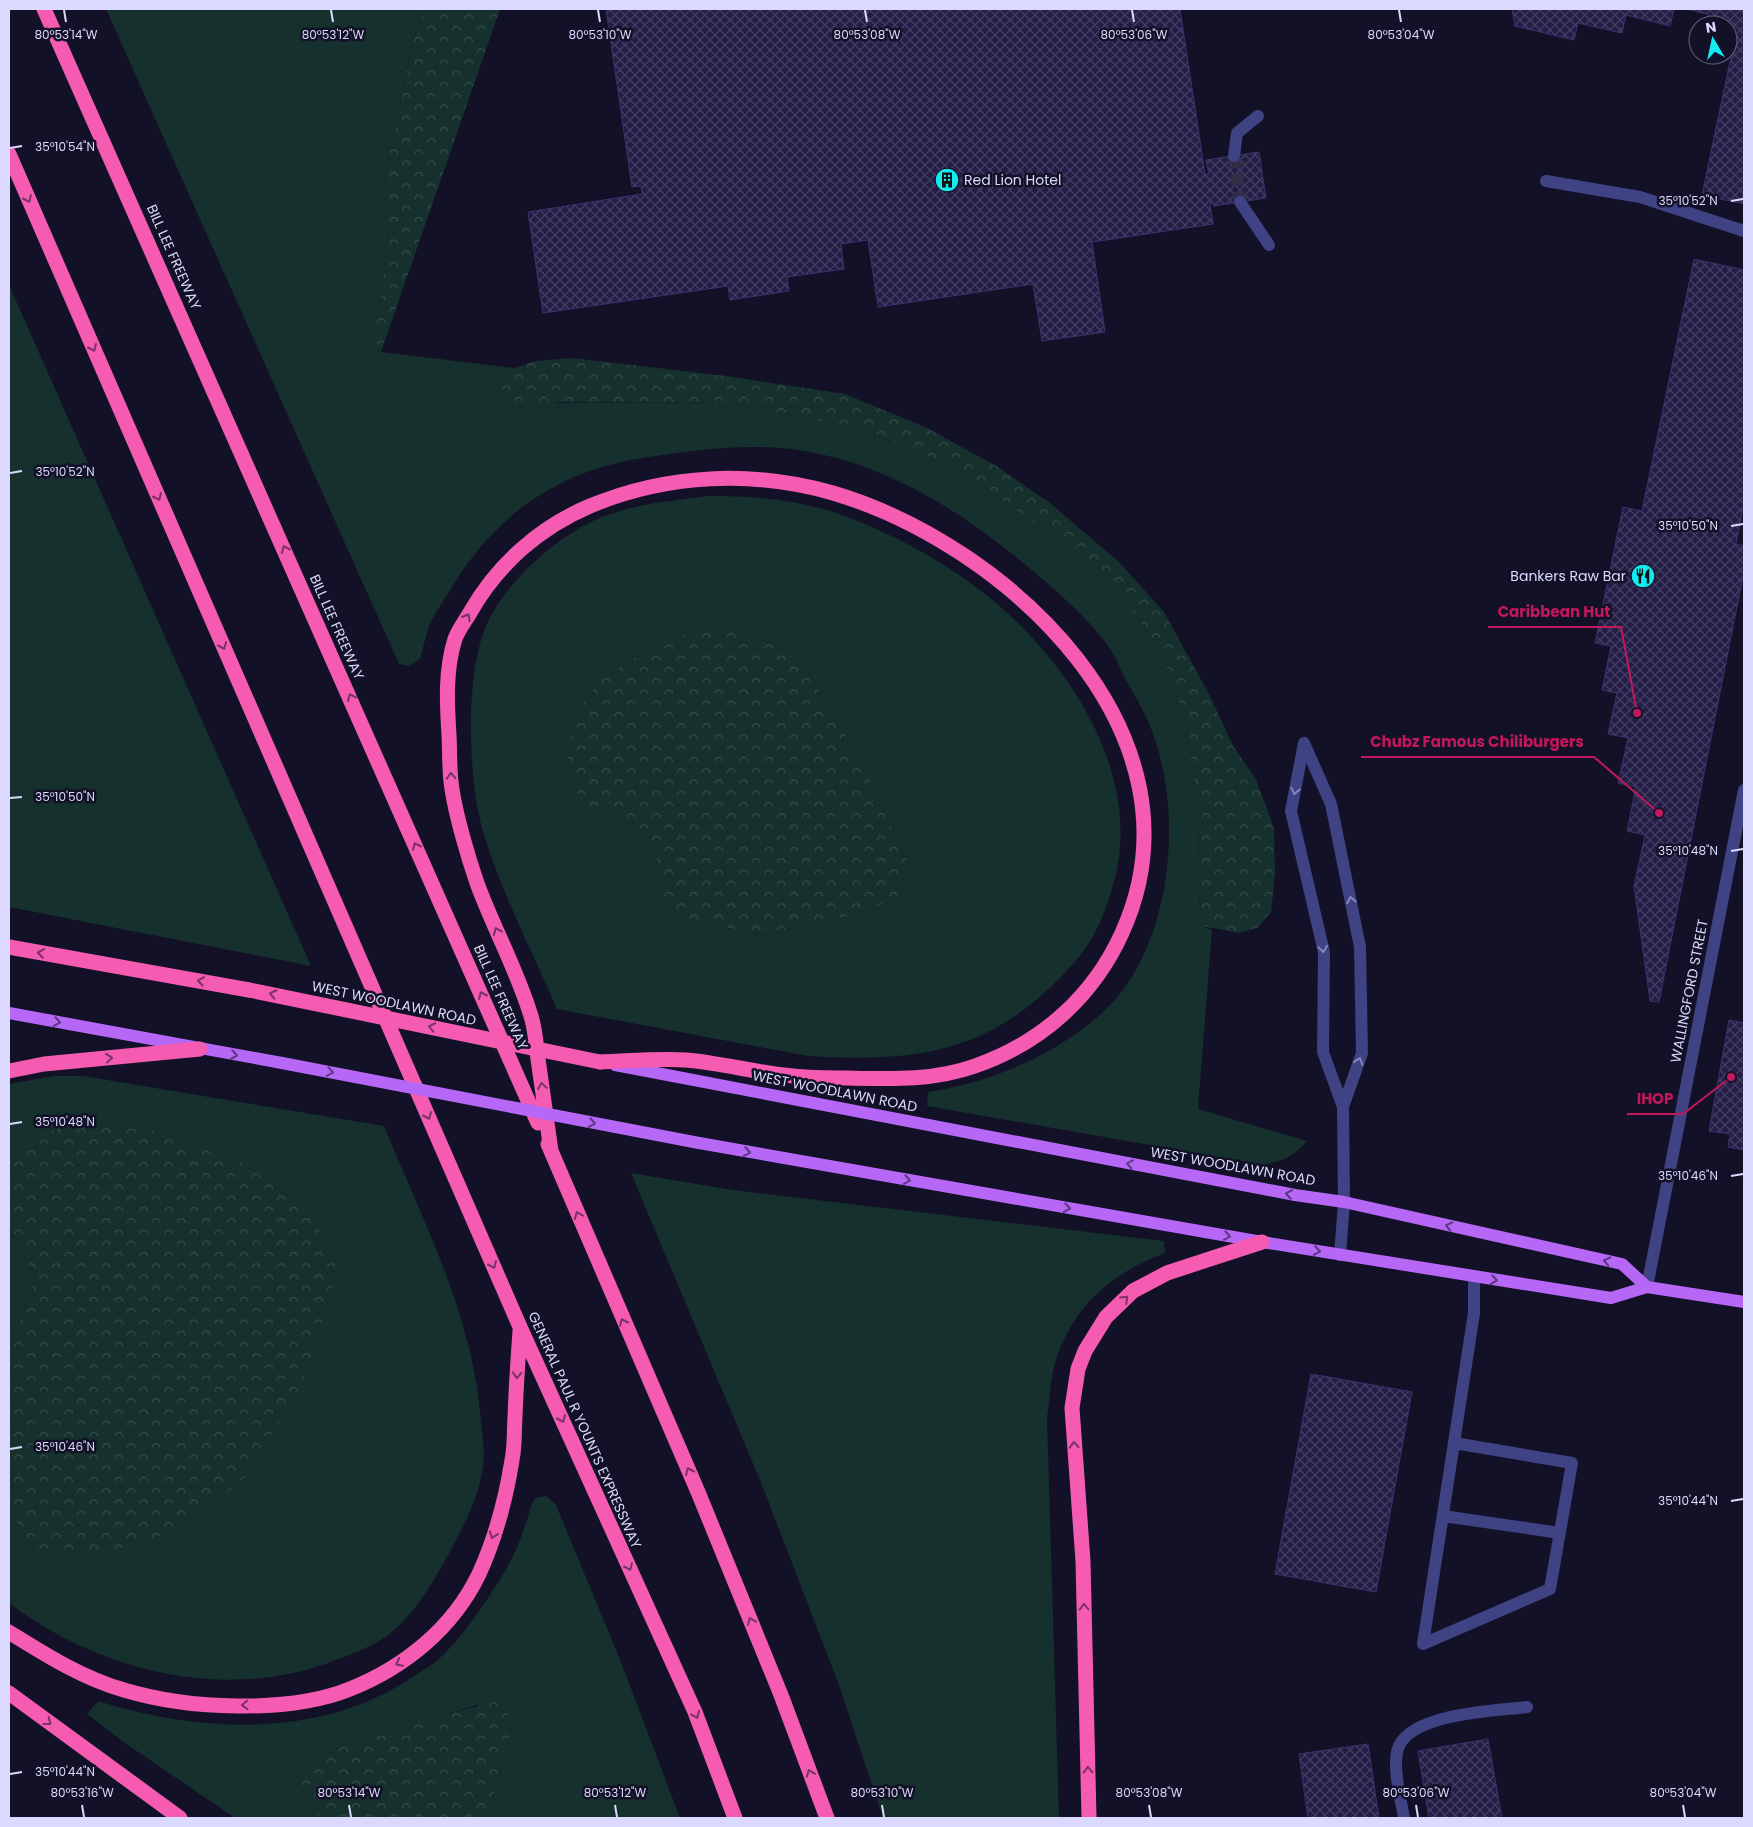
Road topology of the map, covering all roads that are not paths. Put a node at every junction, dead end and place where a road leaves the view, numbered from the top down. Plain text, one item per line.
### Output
1 (44, 9) edge
2 (1258, 116) dead end
3 (9, 154) edge
4 (1234, 156) tunnel mouth
5 (1546, 181) dead end
6 (1240, 202) tunnel mouth
7 (1744, 231) edge
8 (1270, 245) dead end
9 (1744, 790) edge
10 (9, 947) edge
11 (9, 1014) edge
12 (200, 1049) junction
13 (600, 1062) junction
14 (9, 1071) edge
15 (1342, 1107) junction
16 (551, 1151) junction
17 (1344, 1202) junction
18 (1262, 1242) junction
19 (1340, 1255) junction
20 (1474, 1277) junction
21 (1647, 1287) junction
22 (1744, 1302) edge
23 (520, 1326) junction
24 (1454, 1443) junction
25 (1443, 1516) junction
26 (1560, 1533) junction
27 (9, 1632) edge
28 (9, 1693) edge
29 (1527, 1707) dead end
30 (180, 1818) edge
31 (735, 1818) edge
32 (827, 1818) edge
33 (1089, 1818) edge
34 (1404, 1818) edge

16 -> 1 highway, BILL LEE FREEWAY
2 - 4 street
3 -> 23 highway, GENERAL PAUL R YOUNTS EXPRESSWAY
5 - 7 street
6 - 8 street
9 - 21 street, WALLINGFORD STREET
13 -> 10 highway, WEST WOODLAWN ROAD, bridge
11 -> 12 main road
14 -> 12 highway
12 -> 18 main road, bridge
16 -> 13 highway
17 -> 13 main road, WEST WOODLAWN ROAD
15 -> 15 street
15 - 17 street
32 -> 16 highway, BILL LEE FREEWAY
17 - 19 street
21 -> 17 main road, WEST WOODLAWN ROAD
18 -> 19 main road
33 -> 18 highway
19 - 20 main road
20 -> 21 main road
20 - 24 street
21 - 22 main road
23 -> 27 highway
23 -> 31 highway, GENERAL PAUL R YOUNTS EXPRESSWAY
24 - 25 street
24 - 26 street
25 - 26 street
25 - 26 street
28 -> 30 highway
29 - 34 street

